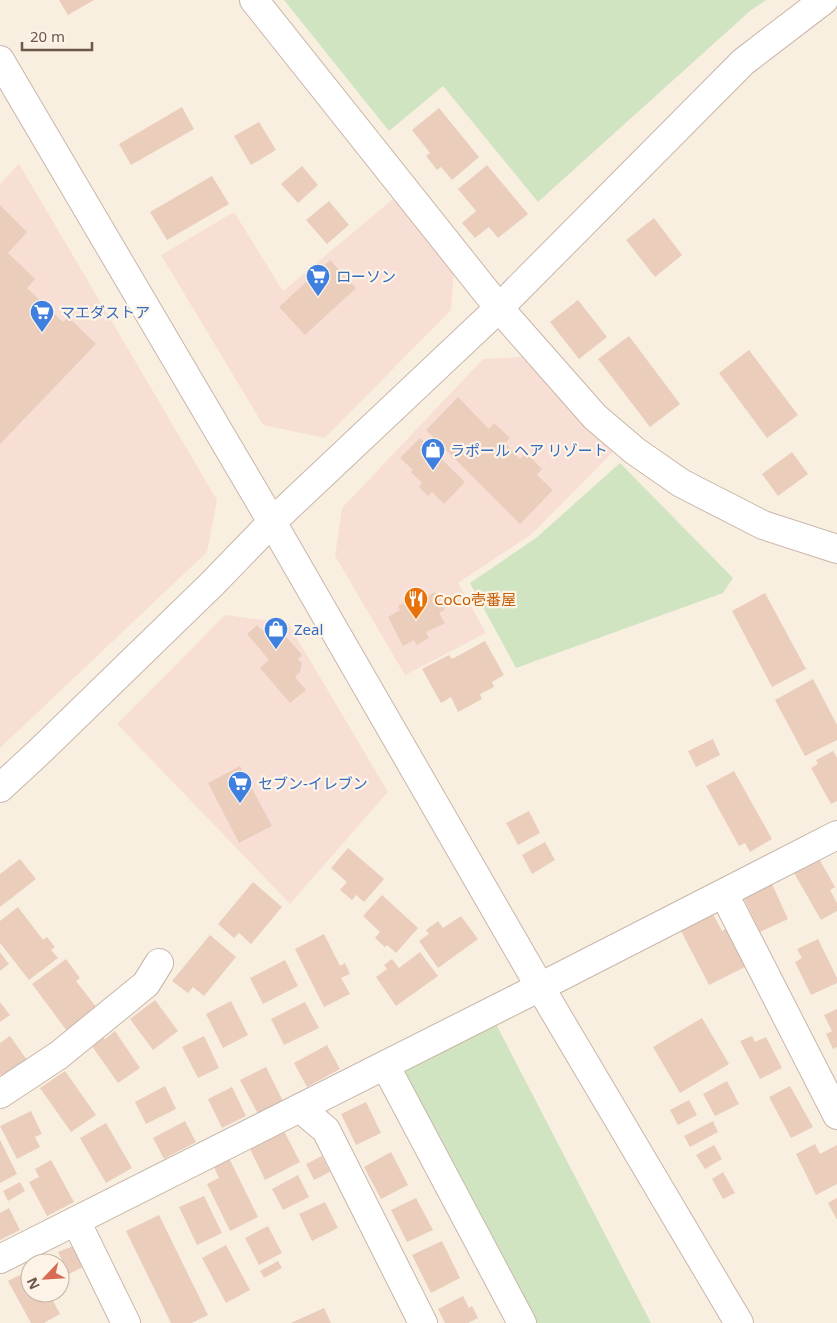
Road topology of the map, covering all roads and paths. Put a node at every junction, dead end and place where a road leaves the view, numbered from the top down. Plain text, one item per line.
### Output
1 (254, 0) edge
2 (824, 0) edge
3 (0, 60) edge
4 (499, 308) junction
5 (272, 522) junction
6 (837, 549) edge
7 (0, 788) edge
8 (834, 845) edge
9 (724, 894) junction
10 (160, 963) dead end
11 (540, 987) junction
12 (385, 1065) junction
13 (0, 1094) edge
14 (300, 1108) junction
15 (837, 1115) edge
16 (76, 1221) junction
17 (0, 1259) edge
18 (126, 1323) edge
19 (423, 1323) edge
20 (522, 1323) edge
21 (739, 1323) edge

1 - 4 street
2 - 4 street
3 - 5 street
4 - 5 street
4 - 6 street
5 - 7 street
5 - 11 street
8 - 9 street
9 - 11 street
9 - 15 street
10 - 13 street
11 - 12 street
11 - 21 street
12 - 14 street
12 - 20 street
14 - 16 street
14 - 19 street
16 - 17 street
16 - 18 street

